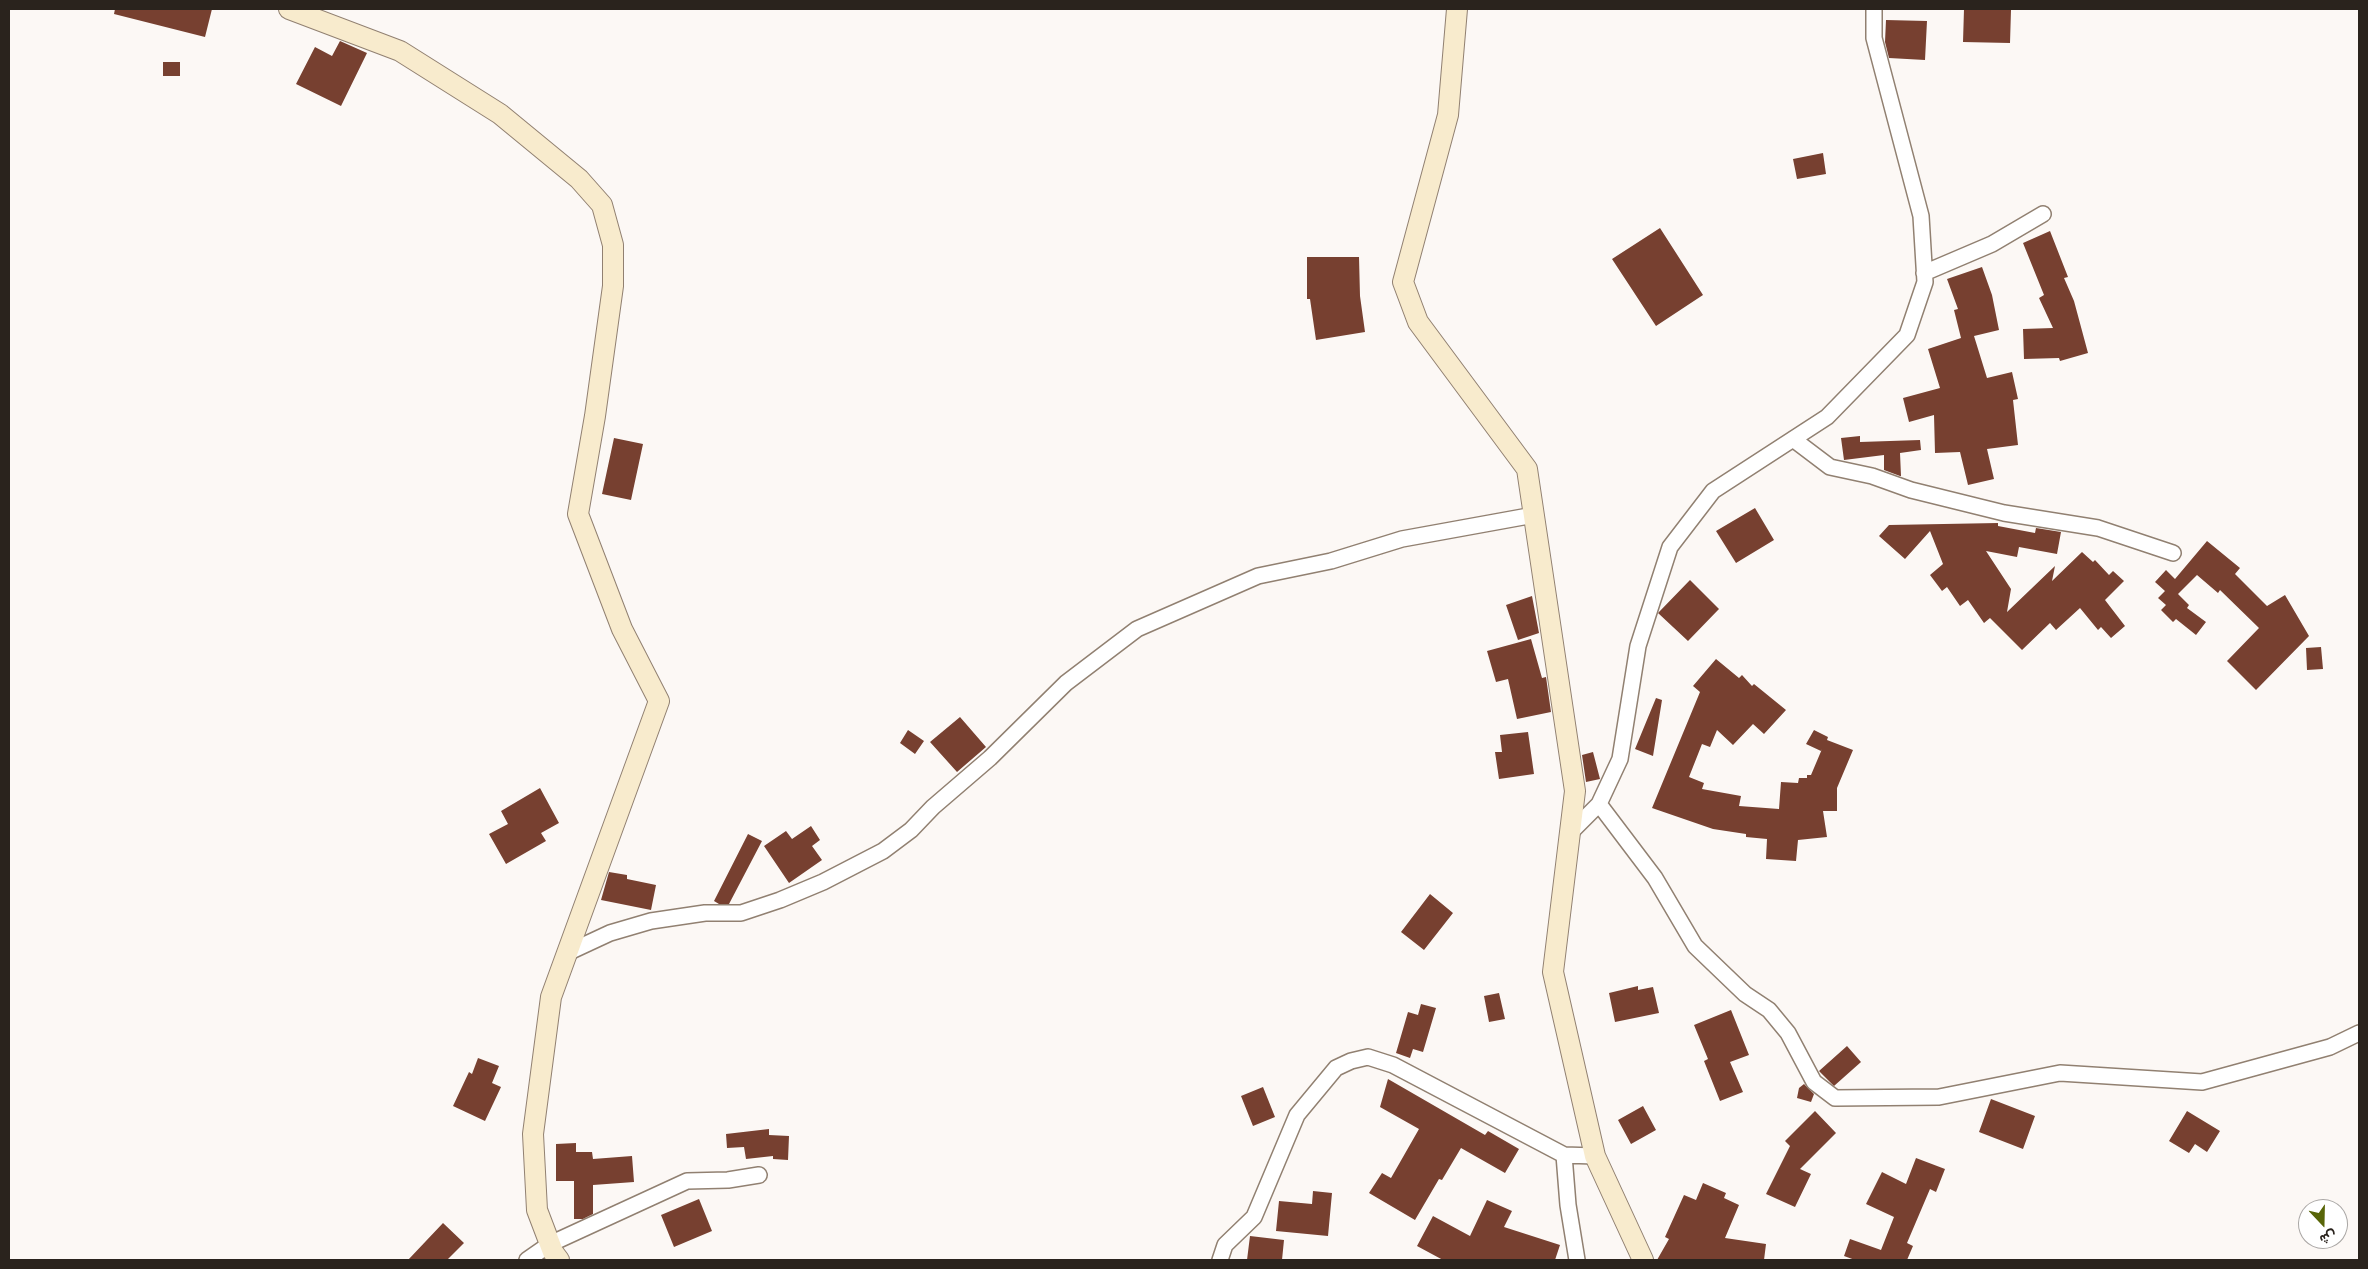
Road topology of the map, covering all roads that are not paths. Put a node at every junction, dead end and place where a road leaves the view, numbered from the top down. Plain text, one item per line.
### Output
1 (289, 9) edge
2 (1458, 9) edge
3 (1874, 9) edge
4 (2044, 214) dead end
5 (1924, 273) junction
6 (1793, 439) junction
7 (1534, 515) junction
8 (2173, 553) dead end
9 (1598, 804) junction
10 (1570, 832) junction
11 (567, 953) junction
12 (2359, 1033) edge
13 (1564, 1155) junction
14 (1595, 1156) junction
15 (760, 1175) dead end
16 (554, 1252) edge
17 (527, 1260) edge
18 (1220, 1260) edge
19 (1577, 1260) edge
20 (1643, 1260) edge

1 - 11 street
2 - 7 street
3 - 5 street
4 - 5 street
5 - 6 street
6 - 8 street
6 - 9 street
7 - 10 street
7 - 11 street
9 - 10 street
9 - 12 street
10 - 14 street
11 - 16 street
13 - 14 street
13 - 18 street
13 - 19 street
14 - 20 street
15 - 16 street
16 - 17 street

